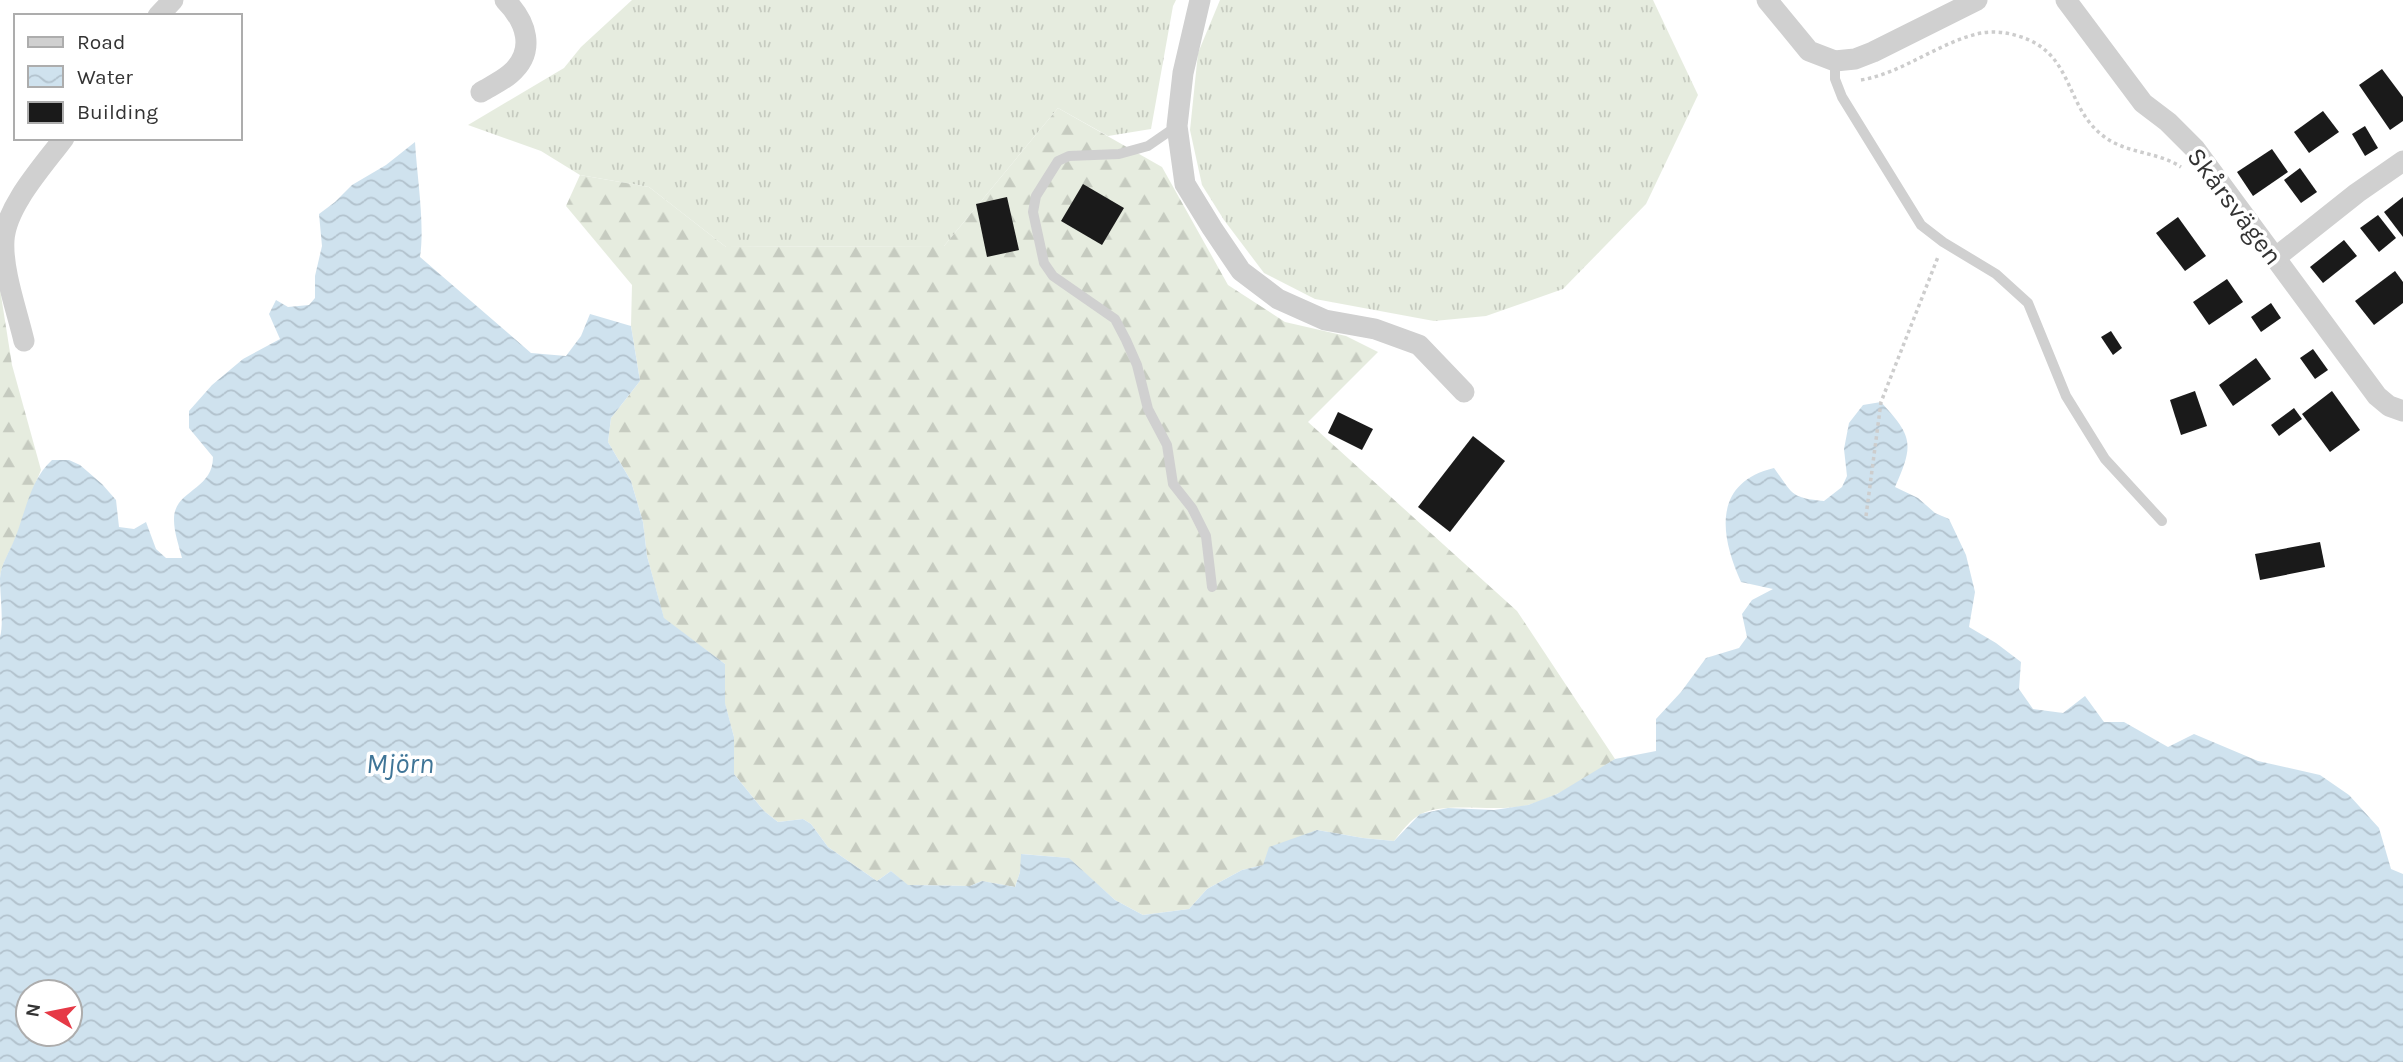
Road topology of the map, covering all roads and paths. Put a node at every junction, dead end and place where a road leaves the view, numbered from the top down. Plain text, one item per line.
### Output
1 (173, 0) edge
2 (505, 0) edge
3 (1200, 0) edge
4 (1767, 0) edge
5 (1977, 0) edge
6 (2066, 0) edge
7 (160, 14) edge
8 (1835, 70) junction
9 (481, 92) dead end
10 (1177, 126) junction
11 (62, 140) edge
12 (2403, 161) edge
13 (2190, 174) dead end
14 (1943, 242) junction
15 (2275, 258) junction
16 (24, 341) dead end
17 (1464, 393) dead end
18 (2403, 411) edge
19 (1866, 516) dead end
20 (2162, 521) dead end
21 (1212, 587) dead end

1 - 7 street
2 - 9 street
3 - 10 street
4 - 8 street
5 - 8 street
6 - 15 street, Skårsvägen
8 - 13 path
8 - 14 lane
10 - 17 street
10 - 21 lane
11 - 16 street
12 - 15 street
14 - 19 path
14 - 20 lane
15 - 18 street, Skårsvägen

